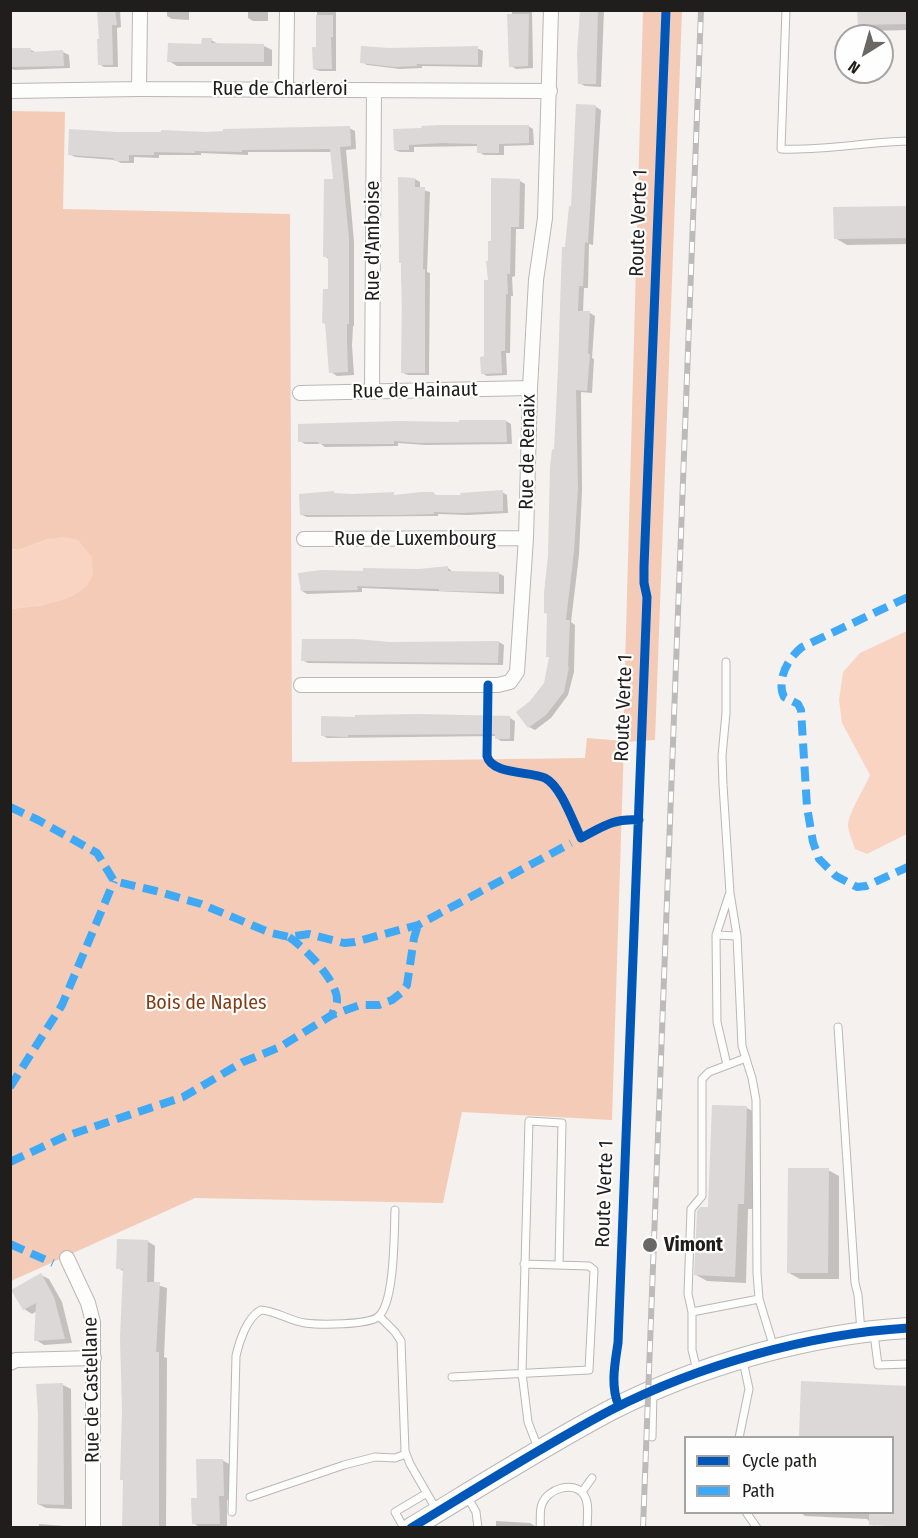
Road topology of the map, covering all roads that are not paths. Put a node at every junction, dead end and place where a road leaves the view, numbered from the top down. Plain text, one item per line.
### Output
1 (140, 10) edge
2 (287, 10) edge
3 (550, 10) edge
4 (786, 10) edge
5 (139, 89) junction
6 (286, 89) junction
7 (374, 90) junction
8 (550, 91) junction
9 (10, 92) edge
10 (908, 141) edge
11 (530, 388) junction
12 (372, 392) junction
13 (300, 393) dead end
14 (526, 538) junction
15 (304, 539) dead end
16 (726, 662) dead end
17 (301, 685) dead end
18 (730, 893) junction
19 (716, 935) junction
20 (737, 936) junction
21 (838, 1027) dead end
22 (746, 1058) junction
23 (727, 1065) junction
24 (395, 1210) dead end
25 (67, 1258) dead end
26 (524, 1264) junction
27 (559, 1264) junction
28 (759, 1299) junction
29 (692, 1312) junction
30 (379, 1316) junction
31 (908, 1328) edge
32 (868, 1332) junction
33 (774, 1350) junction
34 (94, 1358) junction
35 (742, 1359) junction
36 (10, 1363) edge
37 (908, 1365) edge
38 (522, 1373) junction
39 (698, 1374) junction
40 (452, 1377) dead end
41 (653, 1391) junction
42 (740, 1436) edge
43 (652, 1437) dead end
44 (540, 1450) junction
45 (406, 1454) junction
46 (592, 1478) dead end
47 (582, 1492) junction
48 (427, 1493) junction
49 (466, 1494) junction
50 (250, 1497) dead end
51 (438, 1511) junction
52 (232, 1512) dead end
53 (747, 1514) edge
54 (93, 1527) edge
55 (404, 1527) edge
56 (411, 1527) edge
57 (478, 1527) edge
58 (540, 1527) edge
59 (587, 1527) edge
60 (757, 1527) edge

1 - 5 street
2 - 6 street
3 - 8 street, Rue de Renaix
4 - 10 lane
5 - 6 street, Rue de Charleroi
5 - 9 street, Rue de Charleroi
6 - 7 street, Rue de Charleroi
7 - 8 street, Rue de Charleroi
7 - 12 street, Rue d'Amboise
8 - 11 street, Rue de Renaix
11 - 12 street, Rue de Hainaut
11 - 14 street, Rue de Renaix
12 - 13 street, Rue de Hainaut
14 - 15 street, Rue de Luxembourg
14 - 17 street, Rue de Renaix
16 - 18 lane
18 - 19 lane
18 - 20 lane
19 - 20 lane
19 - 23 lane
20 - 22 lane
21 - 32 lane
22 - 23 lane
22 - 28 lane
23 - 29 lane
24 - 30 lane
25 - 34 street, Rue de Castellane
26 - 27 lane
26 - 27 lane
26 - 38 lane
27 - 38 lane
28 - 29 lane
28 - 33 lane
29 - 39 lane
30 - 45 lane
30 - 52 lane
31 - 32 street
32 - 33 street
32 - 37 lane
33 - 35 street
34 - 36 street
34 - 54 street, Rue de Castellane
35 - 39 street
35 - 42 lane
38 - 40 lane
38 - 44 lane
39 - 41 street
41 - 43 lane
41 - 44 street
44 - 49 street
45 - 48 lane
45 - 50 lane
46 - 47 lane
47 - 58 lane
47 - 59 lane
48 - 51 lane
48 - 55 lane
49 - 51 street
49 - 57 lane
51 - 56 street
53 - 60 lane

